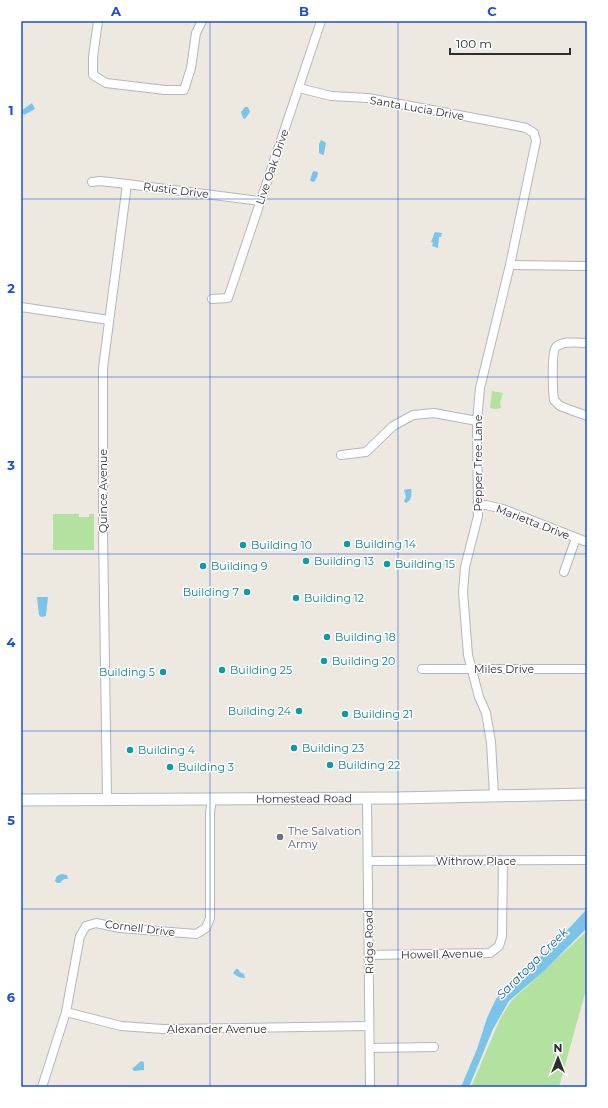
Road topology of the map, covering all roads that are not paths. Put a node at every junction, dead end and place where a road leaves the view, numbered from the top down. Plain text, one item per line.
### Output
1 (98, 21) edge
2 (202, 21) edge
3 (321, 21) edge
4 (299, 88) junction
5 (534, 132) joint
6 (92, 182) dead end
7 (127, 184) junction
8 (260, 201) junction
9 (510, 264) junction
10 (587, 266) edge
11 (212, 299) dead end
12 (21, 307) edge
13 (109, 320) junction
14 (587, 343) edge
15 (587, 416) edge
16 (477, 421) junction
17 (341, 455) dead end
18 (478, 505) junction
19 (576, 538) junction
20 (587, 542) edge
21 (564, 572) dead end
22 (422, 669) dead end
23 (471, 669) junction
24 (587, 669) edge
25 (587, 794) edge
26 (494, 795) junction
27 (212, 798) junction
28 (367, 798) junction
29 (107, 799) junction
30 (21, 800) edge
31 (584, 860) dead end
32 (368, 861) junction
33 (503, 861) junction
34 (369, 955) junction
35 (66, 1012) junction
36 (369, 1026) junction
37 (434, 1047) dead end
38 (370, 1048) junction
39 (42, 1087) edge
40 (370, 1087) edge

1 - 2 street
3 - 4 street, Live Oak Drive
4 - 5 street, Santa Lucia Drive
4 - 8 street, Live Oak Drive
5 - 9 street, Pepper Tree Lane
6 - 7 street, Rustic Drive
7 - 8 street, Rustic Drive
7 - 13 street, Quince Avenue
8 - 11 street, Live Oak Drive
9 - 10 street
9 - 16 street, Pepper Tree Lane
12 - 13 street
13 - 29 street, Quince Avenue
14 - 15 street
16 - 17 street
16 - 18 street, Pepper Tree Lane
18 - 19 street, Marietta Drive
18 - 23 street, Pepper Tree Lane
19 - 20 street, Marietta Drive
19 - 21 street
22 - 23 street, Miles Drive
23 - 24 street, Miles Drive
23 - 26 street, Pepper Tree Lane
25 - 26 main road, Homestead Road
26 - 28 main road, Homestead Road
27 - 28 main road, Homestead Road
27 - 29 main road, Homestead Road
27 - 35 street, Cornell Drive
28 - 32 street, Ridge Road
29 - 30 main road, Homestead Road
31 - 33 street, Withrow Place
32 - 33 street, Withrow Place
32 - 34 street, Ridge Road
33 - 34 street, Howell Avenue
34 - 36 street, Ridge Road
35 - 36 street, Alexander Avenue
35 - 39 street, Cornell Drive
36 - 38 street, Ridge Road
37 - 38 street
38 - 40 street, Ridge Road

